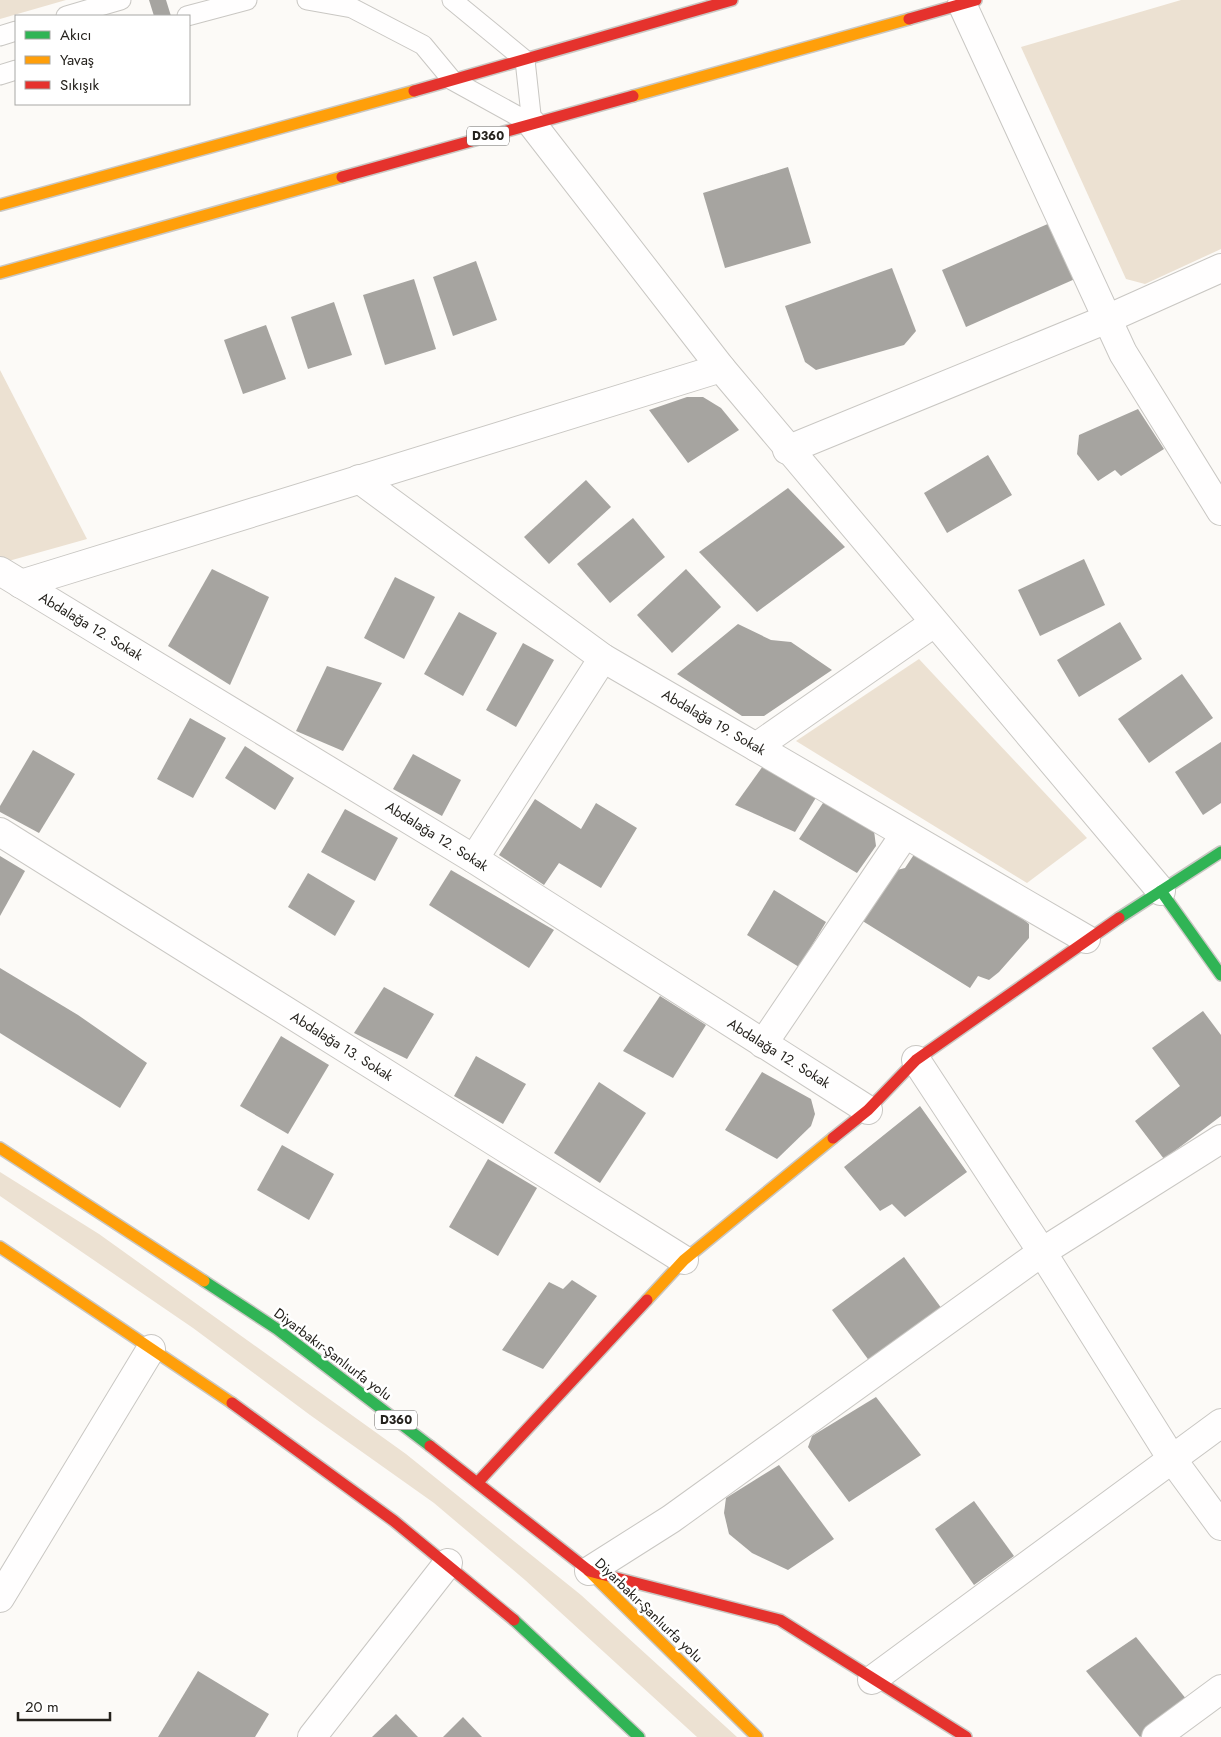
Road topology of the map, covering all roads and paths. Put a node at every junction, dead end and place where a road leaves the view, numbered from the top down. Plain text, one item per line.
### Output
1 (121, 0) edge
2 (247, 0) edge
3 (308, 0) edge
4 (452, 0) edge
5 (732, 0) edge
6 (969, 2) edge
7 (69, 15) edge
8 (190, 15) edge
9 (15, 31) edge
10 (0, 36) edge
11 (525, 60) junction
12 (15, 70) edge
13 (0, 75) edge
14 (452, 80) junction
15 (532, 124) junction
16 (0, 205) edge
17 (1221, 268) edge
18 (0, 273) edge
19 (1107, 319) junction
20 (721, 368) junction
21 (788, 450) junction
22 (359, 479) junction
23 (1221, 511) edge
24 (11, 577) edge
25 (934, 623) junction
26 (603, 658) junction
27 (756, 747) junction
28 (0, 832) edge
29 (905, 834) junction
30 (1221, 852) edge
31 (474, 859) junction
32 (1161, 891) junction
33 (1086, 939) junction
34 (1221, 975) edge
35 (763, 1044) junction
36 (916, 1060) junction
37 (868, 1110) junction
38 (1221, 1139) edge
39 (0, 1148) edge
40 (0, 1247) edge
41 (1042, 1252) junction
42 (684, 1260) junction
43 (151, 1349) junction
44 (1221, 1423) edge
45 (1172, 1459) junction
46 (478, 1482) junction
47 (1221, 1526) edge
48 (448, 1563) junction
49 (589, 1571) junction
50 (0, 1598) edge
51 (872, 1680) junction
52 (1221, 1689) edge
53 (312, 1737) edge
54 (639, 1737) edge
55 (757, 1737) edge
56 (966, 1737) edge
57 (1156, 1737) edge

1 - 7 lane
2 - 8 lane
3 - 14 lane
4 - 11 lane
5 - 11 main road
6 - 15 main road, D360
6 - 19 street
9 - 10 lane
11 - 14 main road
11 - 15 lane
12 - 13 lane
14 - 15 lane
14 - 16 main road
15 - 18 main road, D360
15 - 20 street
17 - 19 street
19 - 21 street
19 - 23 street
20 - 21 street
20 - 22 street
21 - 25 street
22 - 24 street
22 - 26 street, Abdalağa 19. Sokak
24 - 31 street, Abdalağa 12. Sokak
25 - 27 street
25 - 32 street
26 - 27 street, Abdalağa 19. Sokak
26 - 31 street
27 - 29 street, Abdalağa 19. Sokak
28 - 42 street, Abdalağa 13. Sokak
29 - 33 street, Abdalağa 19. Sokak
29 - 35 street
30 - 32 main road
31 - 35 street, Abdalağa 12. Sokak
32 - 33 main road
32 - 34 main road
33 - 36 main road
35 - 37 street, Abdalağa 12. Sokak
36 - 37 main road
36 - 41 street
37 - 42 main road
38 - 41 street
39 - 46 main road, Diyarbakır-Şanlıurfa yolu / D360
40 - 43 main road
41 - 45 street
41 - 49 street
42 - 46 main road
43 - 48 main road
43 - 50 street
44 - 45 street
45 - 47 street
45 - 51 street
46 - 49 main road, Diyarbakır-Şanlıurfa yolu / D360
48 - 53 street
48 - 54 main road
49 - 51 main road
49 - 55 main road, Diyarbakır-Şanlıurfa yolu / D360
51 - 56 main road
52 - 57 street

